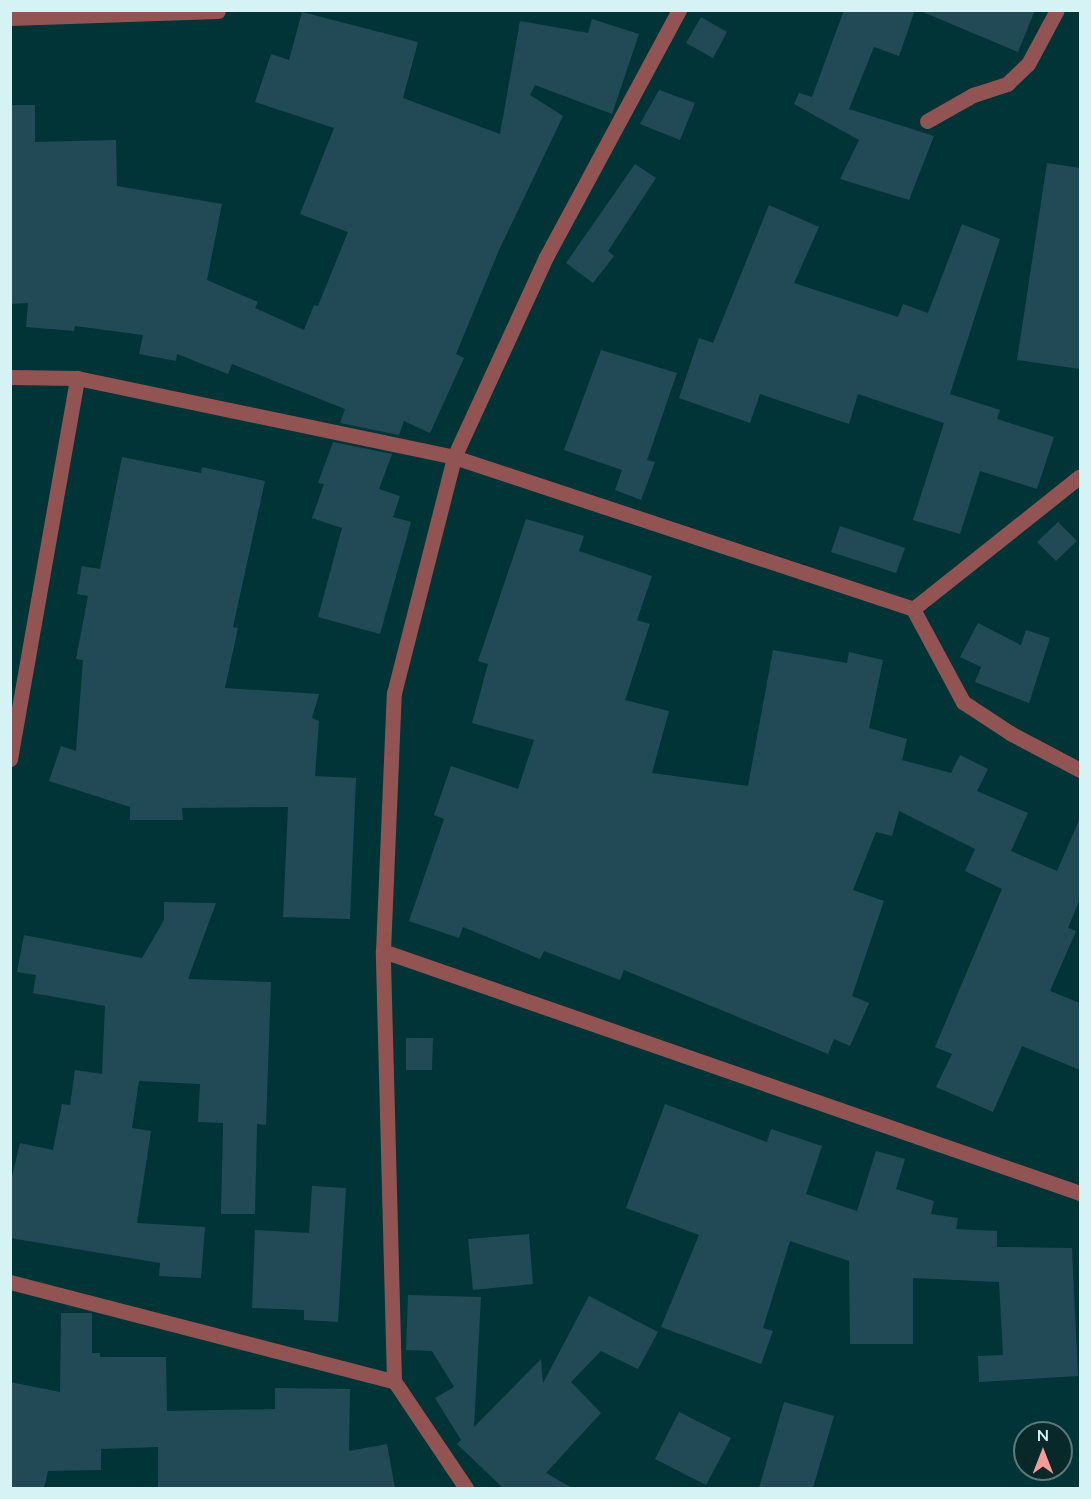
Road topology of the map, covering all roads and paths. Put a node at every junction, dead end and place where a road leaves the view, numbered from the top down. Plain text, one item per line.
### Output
1 (679, 10) edge
2 (1057, 10) edge
3 (218, 11) edge
4 (10, 18) edge
5 (927, 121) dead end
6 (10, 377) edge
7 (77, 378) junction
8 (454, 457) junction
9 (1080, 476) edge
10 (913, 609) junction
11 (10, 759) edge
12 (1080, 770) edge
13 (383, 951) junction
14 (1080, 1193) edge
15 (10, 1282) edge
16 (394, 1381) junction
17 (466, 1488) edge

1 - 8 street
2 - 5 street
3 - 4 street
6 - 7 street
7 - 8 street
7 - 11 street
8 - 10 street
8 - 13 street
9 - 10 street
10 - 12 street
13 - 14 street
13 - 16 street
15 - 16 street
16 - 17 street

